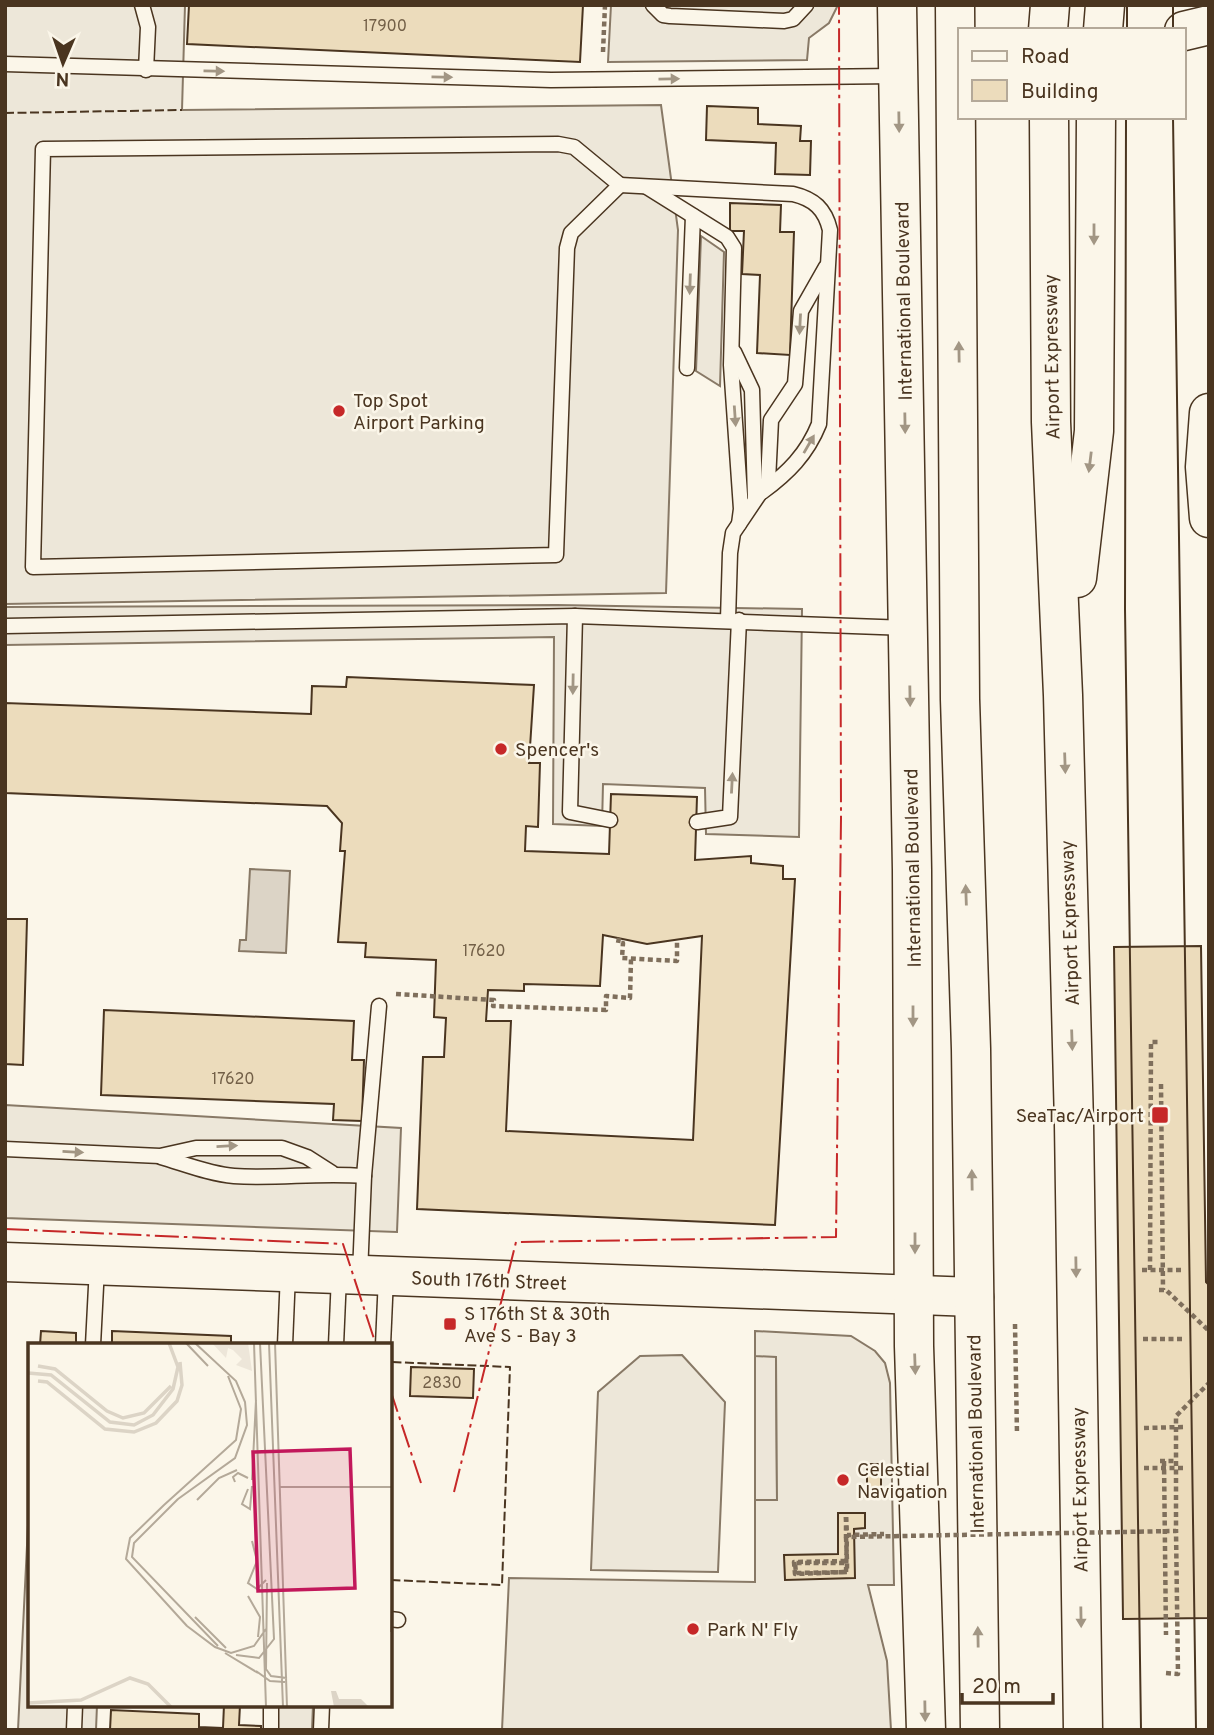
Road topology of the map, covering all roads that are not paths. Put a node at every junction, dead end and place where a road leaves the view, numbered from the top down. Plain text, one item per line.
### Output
1 (142, 5) edge
2 (653, 5) edge
3 (806, 5) edge
4 (897, 5) edge
5 (955, 5) edge
6 (1048, 5) edge
7 (1105, 5) edge
8 (1209, 25) edge
9 (1048, 28) edge
10 (1103, 28) edge
11 (1186, 31) edge
12 (5, 64) edge
13 (146, 69) junction
14 (898, 76) junction
15 (1049, 119) edge
16 (1096, 119) edge
17 (1114, 119) edge
18 (620, 186) junction
19 (646, 186) junction
20 (1094, 196) junction
21 (693, 216) junction
22 (828, 263) junction
23 (732, 348) junction
24 (687, 362) dead end
25 (1209, 414) edge
26 (960, 494) junction
27 (758, 498) junction
28 (1209, 518) edge
29 (738, 524) junction
30 (575, 616) junction
31 (733, 620) junction
32 (5, 626) edge
33 (909, 628) junction
34 (1063, 695) junction
35 (960, 699) junction
36 (610, 820) dead end
37 (696, 822) dead end
38 (379, 1006) road end
39 (5, 1149) edge
40 (160, 1156) junction
41 (331, 1173) junction
42 (364, 1176) junction
43 (5, 1262) edge
44 (97, 1266) junction
45 (288, 1273) junction
46 (362, 1275) junction
47 (915, 1296) junction
48 (974, 1297) junction
49 (93, 1343) edge
50 (285, 1343) edge
51 (337, 1343) edge
52 (382, 1343) edge
53 (75, 1707) edge
54 (271, 1707) edge
55 (322, 1707) edge
56 (74, 1730) edge
57 (271, 1730) edge
58 (321, 1730) edge
59 (926, 1730) edge
60 (980, 1730) edge
61 (1083, 1730) edge

1 - 13 lane
2 - 3 lane
4 - 14 main road, International Boulevard
26 -> 5 main road, International Boulevard
6 - 9 main road
7 - 10 main road
8 - 11 main road
12 - 13 lane
13 -> 14 lane
14 -> 33 main road, International Boulevard
15 - 34 main road, Airport Expressway
16 - 20 main road
17 - 20 main road
18 - 18 lane
18 - 19 lane
19 - 21 lane
19 - 22 lane
20 -> 34 main road
21 - 23 lane
21 -> 24 lane
22 -> 27 lane
27 -> 22 lane
23 - 27 lane
23 -> 29 lane
25 - 28 main road
26 - 33 main road
26 - 35 main road, International Boulevard
27 - 29 lane
29 - 31 lane
30 - 31 lane
30 - 32 lane
30 -> 36 lane
31 - 33 lane
37 -> 31 lane
33 - 35 main road
33 -> 47 main road, International Boulevard
34 -> 61 main road, Airport Expressway
48 -> 35 main road, International Boulevard
38 - 42 lane
39 -> 40 lane
40 - 41 lane
40 -> 41 lane
41 - 42 lane
42 - 46 lane
43 - 44 main road, South 176th Street
44 - 45 main road, South 176th Street
44 - 49 lane
45 - 46 main road, South 176th Street
45 - 50 lane
46 - 47 main road, South 176th Street
46 - 51 lane
46 - 52 lane
47 - 48 main road, South 176th Street
47 -> 59 main road, International Boulevard
60 -> 48 main road, International Boulevard
53 - 56 lane
54 - 57 lane
55 - 58 lane

